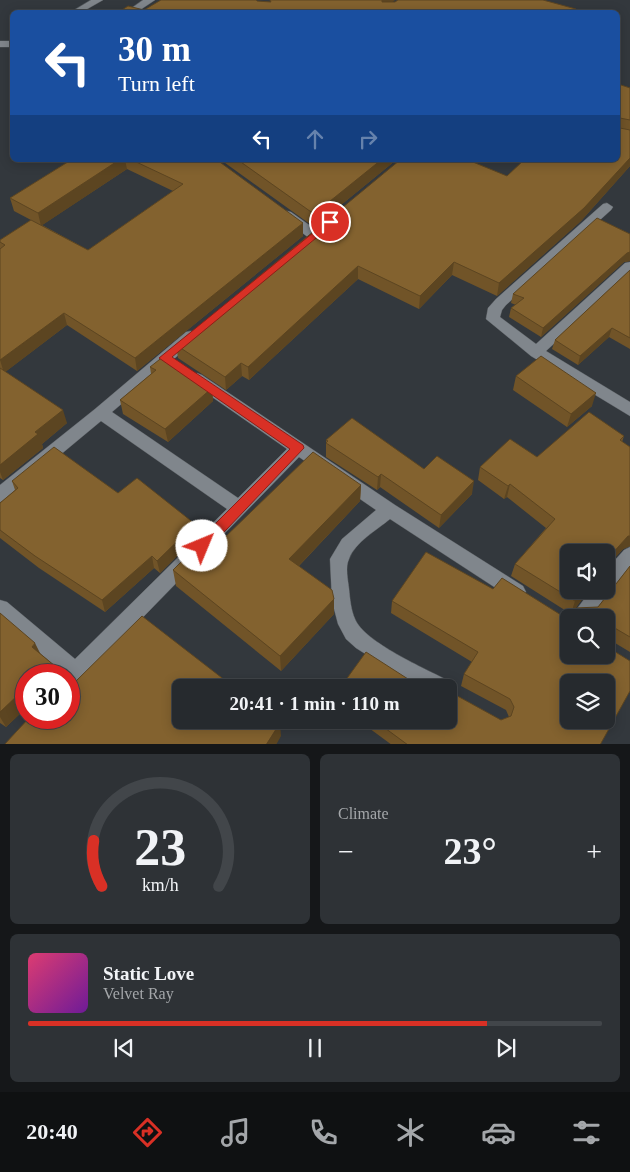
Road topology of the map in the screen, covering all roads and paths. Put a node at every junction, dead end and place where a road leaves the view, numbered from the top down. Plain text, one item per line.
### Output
1 (98, 0) edge
2 (150, 0) edge
3 (80, 10) edge
4 (134, 10) edge
5 (608, 207) dead end
6 (278, 208) edge
7 (299, 247) edge
8 (630, 266) edge
9 (202, 327) edge
10 (536, 352) junction
11 (164, 358) junction
12 (630, 410) edge
13 (102, 413) junction
14 (298, 448) junction
15 (0, 495) edge
16 (239, 508) junction
17 (390, 510) junction
18 (630, 555) edge
19 (615, 573) edge
20 (528, 599) edge
21 (595, 599) edge
22 (0, 608) edge
23 (586, 609) edge
24 (59, 664) edge
25 (80, 668) edge
26 (426, 679) edge

1 - 3 street
2 - 4 street
5 - 10 street
6 - 7 street
8 - 10 street
9 - 11 street
10 - 12 street
11 - 13 street
11 - 14 street
13 - 15 street
13 - 16 street
14 - 16 street
14 - 17 street
16 - 25 street
17 - 20 street
17 - 26 street
18 - 19 street
21 - 23 street
22 - 24 street

